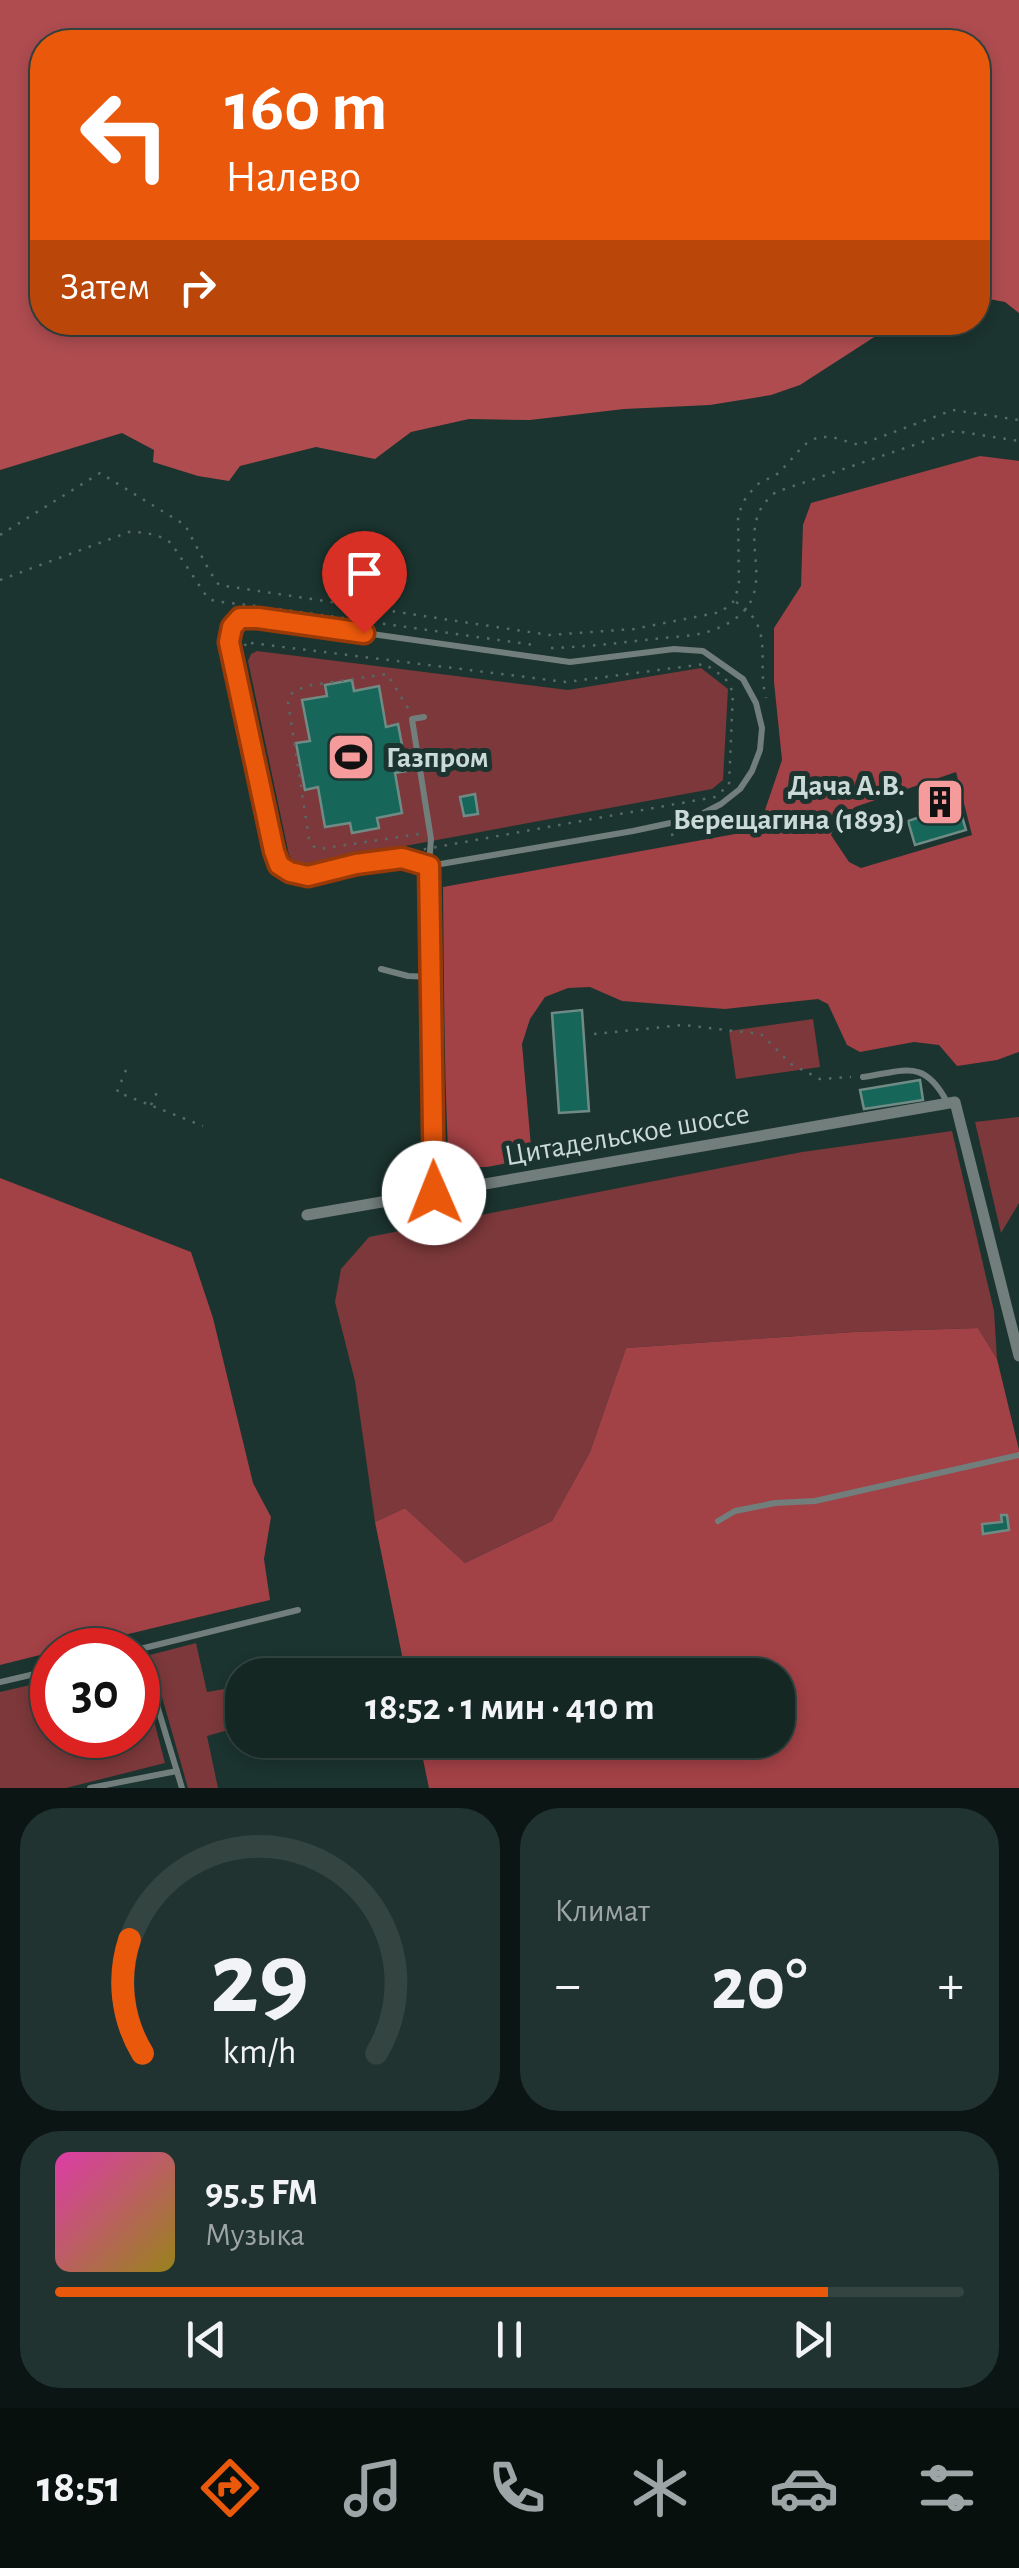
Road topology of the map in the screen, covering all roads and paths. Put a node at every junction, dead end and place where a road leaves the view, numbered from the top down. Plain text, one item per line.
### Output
1 (1019, 420) edge
2 (1019, 441) edge
3 (0, 535) edge
4 (0, 580) edge
5 (734, 602) junction
6 (253, 606) dead end
7 (273, 608) dead end
8 (745, 608) junction
9 (535, 646) dead end
10 (553, 648) dead end
11 (766, 699) dead end
12 (407, 705) dead end
13 (424, 718) dead end
14 (430, 752) dead end
15 (418, 754) junction
16 (700, 826) dead end
17 (430, 832) junction
18 (665, 836) dead end
19 (430, 847) junction
20 (429, 866) junction
21 (381, 969) dead end
22 (432, 977) junction
23 (594, 1034) dead end
24 (126, 1070) dead end
25 (863, 1076) joint
26 (159, 1088) dead end
27 (952, 1102) junction
28 (151, 1105) junction
29 (203, 1126) dead end
30 (434, 1193) junction
31 (307, 1215) dead end
32 (1019, 1356) edge
33 (1019, 1455) edge
34 (718, 1521) dead end
35 (298, 1610) dead end
36 (160, 1644) edge
37 (30, 1675) edge
38 (0, 1682) edge
39 (160, 1718) edge
40 (177, 1770) junction
41 (90, 1788) edge
42 (182, 1788) edge

1 - 5 path
2 - 8 path
3 - 5 path
4 - 6 path
5 - 8 path
7 - 9 path
8 - 10 path
8 - 11 path
12 - 17 path
13 - 15 lane
14 - 15 lane
15 - 17 lane
16 - 18 path
17 - 19 lane
19 - 19 path
19 - 20 lane
20 - 20 lane
20 - 22 street
21 - 22 lane
22 - 30 street
23 - 25 path
24 - 28 path
25 - 27 lane
26 - 28 path
27 - 30 street, Цитадельское шоссе
27 - 32 street
28 - 29 path
30 - 31 street, Цитадельское шоссе
33 - 34 lane
35 - 36 lane
37 - 38 lane
39 - 40 lane
40 - 41 lane
40 - 42 lane

